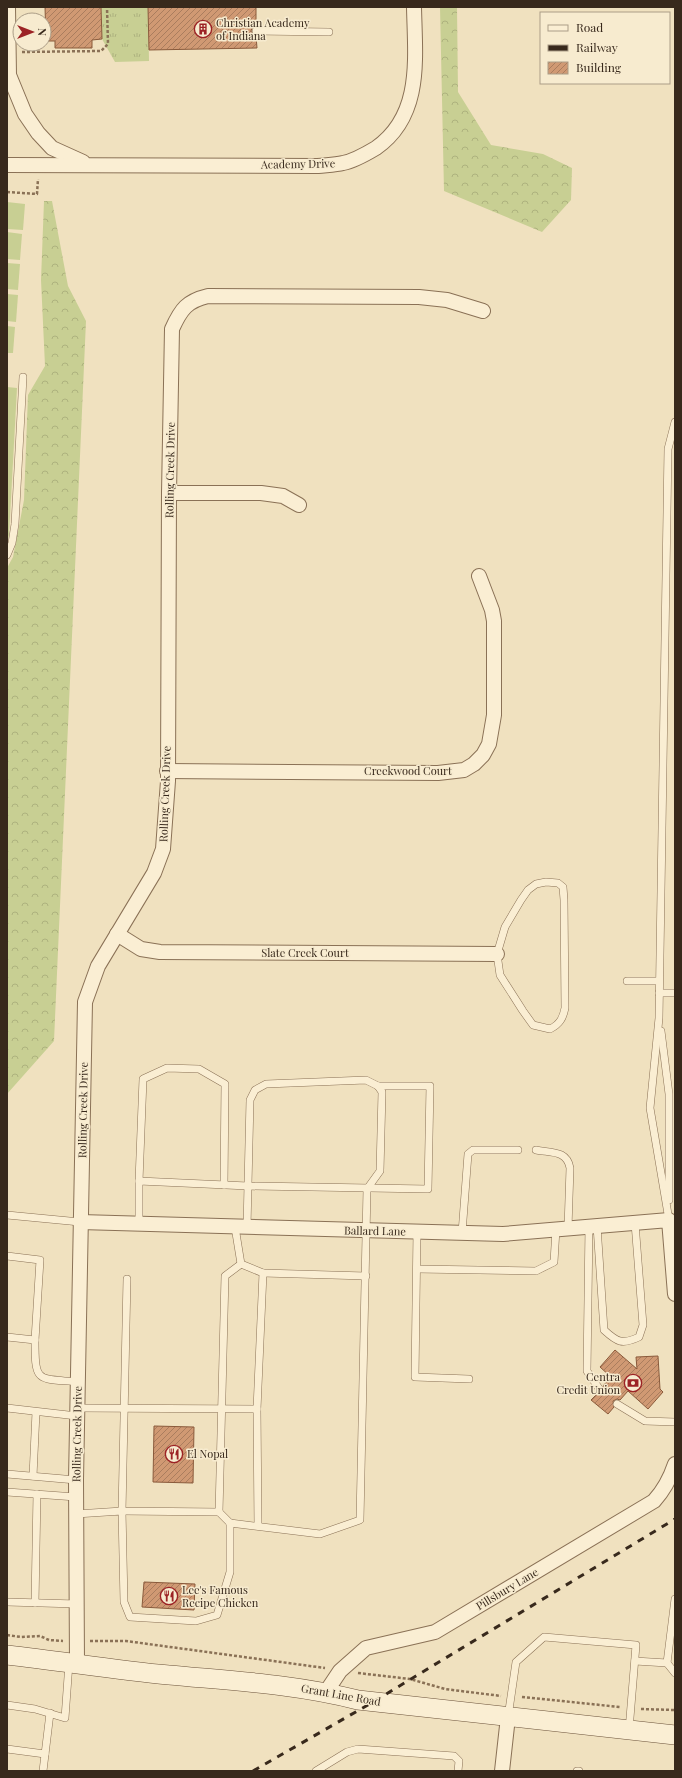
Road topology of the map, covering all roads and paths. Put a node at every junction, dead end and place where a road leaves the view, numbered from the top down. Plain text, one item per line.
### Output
1 (8, 7) edge
2 (107, 7) edge
3 (414, 7) edge
4 (256, 31) dead end
5 (329, 32) dead end
6 (10, 44) edge
7 (12, 95) edge
8 (88, 164) junction
9 (7, 165) edge
10 (38, 175) dead end
11 (7, 192) edge
12 (483, 311) dead end
13 (23, 377) dead end
14 (675, 422) edge
15 (169, 493) junction
16 (299, 505) dead end
17 (7, 555) edge
18 (478, 576) dead end
19 (167, 771) junction
20 (117, 934) junction
21 (496, 954) junction
22 (627, 981) dead end
23 (659, 981) junction
24 (659, 993) junction
25 (675, 993) edge
26 (659, 1018) junction
27 (378, 1086) junction
28 (518, 1150) dead end
29 (536, 1150) dead end
30 (139, 1182) junction
31 (224, 1185) junction
32 (248, 1186) junction
33 (367, 1189) junction
34 (7, 1215) edge
35 (669, 1220) junction
36 (80, 1222) junction
37 (635, 1223) junction
38 (139, 1224) junction
39 (241, 1227) junction
40 (593, 1227) junction
41 (562, 1229) junction
42 (367, 1231) junction
43 (417, 1232) junction
44 (462, 1233) junction
45 (7, 1256) edge
46 (241, 1264) junction
47 (417, 1269) junction
48 (263, 1273) junction
49 (366, 1276) junction
50 (127, 1279) dead end
51 (675, 1294) edge
52 (7, 1337) edge
53 (35, 1340) junction
54 (469, 1379) dead end
55 (78, 1382) junction
56 (600, 1390) dead end
57 (617, 1404) dead end
58 (7, 1408) edge
59 (123, 1408) junction
60 (222, 1409) junction
61 (256, 1409) junction
62 (36, 1412) junction
63 (77, 1412) junction
64 (675, 1422) edge
65 (675, 1464) edge
66 (7, 1474) edge
67 (33, 1476) junction
68 (76, 1480) junction
69 (7, 1492) edge
70 (37, 1494) junction
71 (76, 1497) junction
72 (122, 1511) junction
73 (219, 1512) junction
74 (76, 1514) junction
75 (230, 1523) junction
76 (258, 1526) junction
77 (675, 1599) edge
78 (7, 1602) edge
79 (35, 1603) junction
80 (77, 1604) junction
81 (7, 1654) edge
82 (635, 1660) junction
83 (73, 1663) junction
84 (667, 1663) junction
85 (675, 1673) edge
86 (326, 1692) junction
87 (7, 1705) edge
88 (50, 1713) junction
89 (508, 1717) junction
90 (629, 1730) junction
91 (675, 1735) edge
92 (7, 1749) edge
93 (45, 1754) junction
94 (43, 1771) edge
95 (316, 1771) edge
96 (458, 1771) edge
97 (502, 1771) edge

1 - 6 street, Academy Drive
2 - 6 path
3 - 8 street, Academy Drive
4 - 5 lane
6 - 7 street, Academy Drive
7 - 8 street, Academy Drive
8 - 9 street, Academy Drive
10 - 11 path
12 - 15 street, Rolling Creek Drive
13 - 17 lane
14 - 23 lane
15 - 16 street
15 - 19 street, Rolling Creek Drive
18 - 19 street, Creekwood Court
19 - 20 street, Rolling Creek Drive
20 - 21 street, Slate Creek Court
20 - 36 street, Rolling Creek Drive
21 - 21 lane
22 - 23 lane
23 - 24 lane
24 - 25 lane
24 - 26 lane
26 - 35 lane
26 - 35 lane
27 - 32 lane
27 - 33 lane
27 - 33 lane
28 - 44 lane
29 - 41 lane
30 - 31 lane
30 - 31 lane
30 - 38 lane
31 - 32 lane
32 - 33 lane
32 - 39 lane
33 - 42 lane
34 - 36 lane
35 - 37 street, Ballard Lane
35 - 51 street
36 - 38 street, Ballard Lane
36 - 55 street, Rolling Creek Drive
37 - 40 street, Ballard Lane
37 - 40 lane
38 - 39 street, Ballard Lane
39 - 42 street, Ballard Lane
39 - 46 lane
40 - 41 street, Ballard Lane
40 - 56 lane
41 - 44 street, Ballard Lane
41 - 47 lane
42 - 43 street, Ballard Lane
42 - 49 lane
43 - 44 street, Ballard Lane
43 - 47 lane
45 - 53 lane
46 - 48 lane
46 - 60 lane
47 - 54 lane
48 - 49 lane
48 - 61 lane
49 - 76 lane
50 - 59 lane
52 - 53 lane
53 - 55 lane
55 - 63 street, Rolling Creek Drive
57 - 64 lane
58 - 62 lane
59 - 60 lane
59 - 63 lane
59 - 72 lane
60 - 61 lane
60 - 73 lane
61 - 76 lane
62 - 63 lane
62 - 67 lane
63 - 68 street, Rolling Creek Drive
65 - 86 street, Pillsbury Lane
66 - 67 lane
67 - 68 lane
68 - 71 street, Rolling Creek Drive
69 - 70 lane
70 - 71 lane
70 - 79 lane
71 - 74 street, Rolling Creek Drive
72 - 73 lane
72 - 74 lane
72 - 75 lane
73 - 75 lane
74 - 80 street, Rolling Creek Drive
75 - 76 lane
77 - 84 lane
78 - 79 lane
79 - 80 lane
80 - 83 street, Rolling Creek Drive
81 - 83 main road, Grant Line Road
82 - 84 lane
82 - 89 lane
82 - 90 lane
83 - 86 main road, Grant Line Road
83 - 88 lane
84 - 85 lane
86 - 89 main road, Grant Line Road
87 - 88 lane
88 - 93 lane
89 - 90 main road, Grant Line Road
89 - 97 street
90 - 91 main road, Grant Line Road
92 - 93 lane
93 - 94 lane
95 - 96 lane

